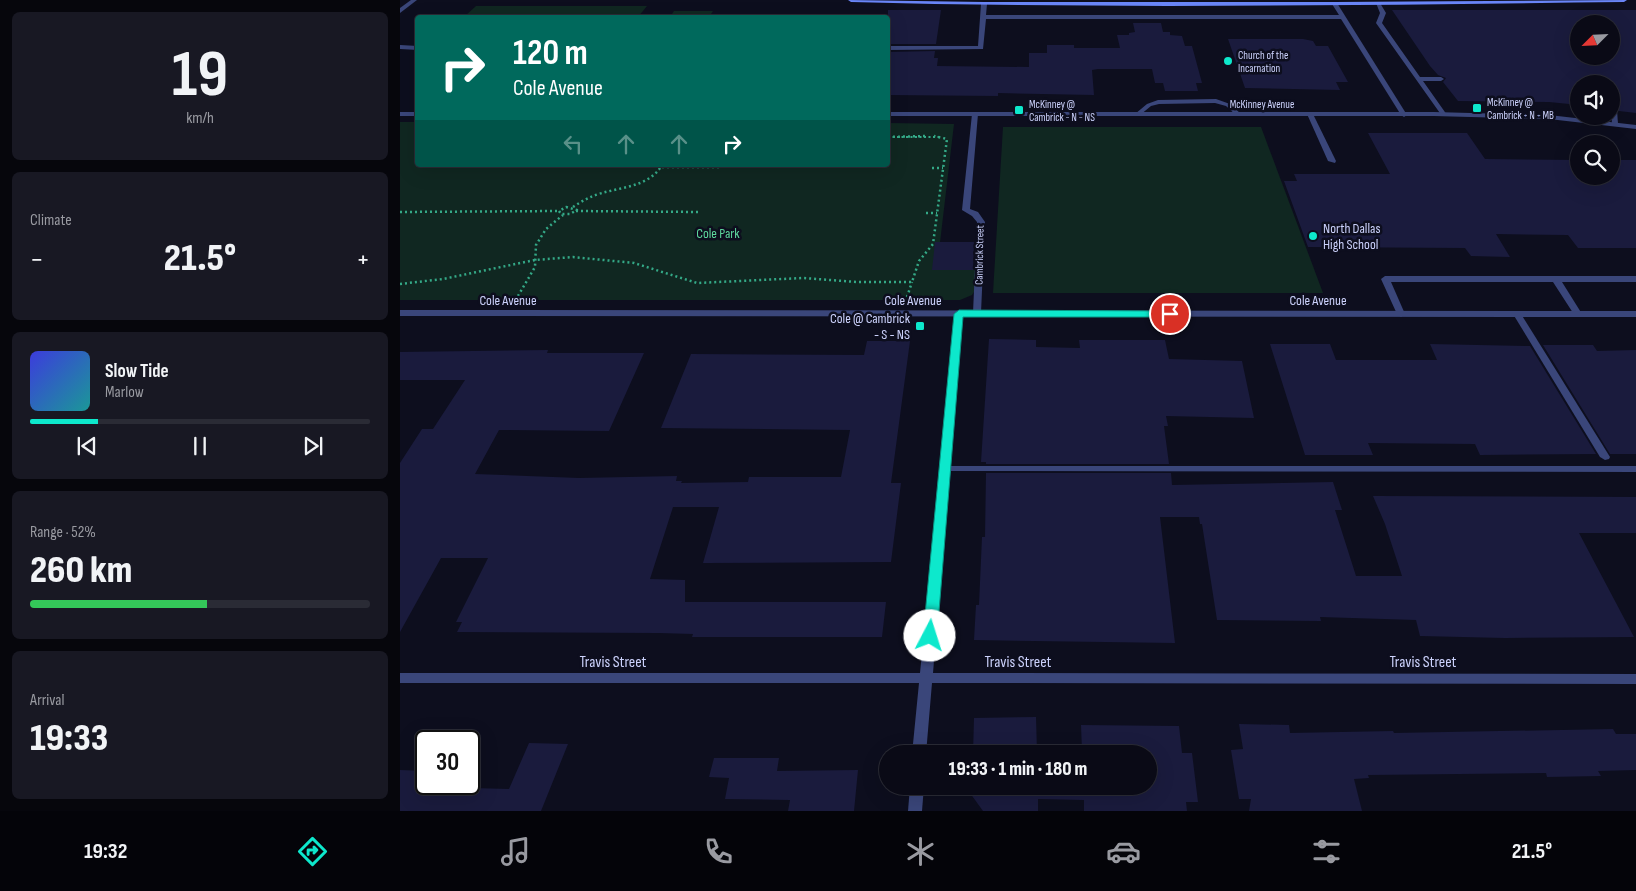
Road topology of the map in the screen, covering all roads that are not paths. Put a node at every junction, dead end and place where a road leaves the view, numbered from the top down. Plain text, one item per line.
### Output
1 (414, 0) edge
2 (851, 0) edge
3 (1624, 0) edge
4 (984, 4) junction
5 (1335, 4) junction
6 (1378, 4) junction
7 (400, 11) edge
8 (983, 17) junction
9 (1344, 17) junction
10 (400, 48) edge
11 (415, 48) edge
12 (890, 48) edge
13 (1419, 79) junction
14 (1441, 79) dead end
15 (400, 114) edge
16 (415, 114) edge
17 (890, 114) edge
18 (974, 114) junction
19 (1138, 114) junction
20 (1238, 114) junction
21 (1310, 114) junction
22 (1404, 114) junction
23 (1444, 115) junction
24 (1570, 119) edge
25 (1620, 125) edge
26 (1636, 127) edge
27 (1332, 161) dead end
28 (1556, 279) junction
29 (1636, 279) edge
30 (400, 313) edge
31 (959, 314) junction
32 (977, 314) junction
33 (1401, 314) junction
34 (1517, 314) junction
35 (1578, 314) junction
36 (1636, 314) edge
37 (1605, 457) dead end
38 (945, 468) junction
39 (1636, 469) edge
40 (400, 678) edge
41 (926, 678) junction
42 (1636, 679) edge
43 (920, 745) edge
44 (916, 795) edge
45 (915, 811) edge

1 - 7 street
2 - 4 main road
3 - 6 main road
4 - 5 main road
4 - 8 street
5 - 6 main road
5 - 9 street
6 - 13 street
8 - 9 street
8 - 12 street
9 - 22 street
10 - 11 street
13 - 14 street
13 - 23 street
15 - 16 street
17 - 18 street, McKinney Avenue
18 - 19 street, McKinney Avenue
18 - 32 street, Cambrick Street
19 - 20 street, McKinney Avenue
19 - 20 street
20 - 21 street, McKinney Avenue
21 - 22 street, McKinney Avenue
21 - 27 street
22 - 23 street, McKinney Avenue
23 - 24 street, McKinney Avenue
25 - 26 street, McKinney Avenue
28 - 29 street
28 - 33 street
28 - 35 street
30 - 31 street, Cole Avenue
31 - 32 street, Cole Avenue
31 - 38 street
32 - 33 street, Cole Avenue
33 - 34 street, Cole Avenue
34 - 35 street, Cole Avenue
34 - 37 street
35 - 36 street, Cole Avenue
38 - 39 street
38 - 41 street
40 - 41 street, Travis Street
41 - 42 street, Travis Street
41 - 43 street
44 - 45 street

